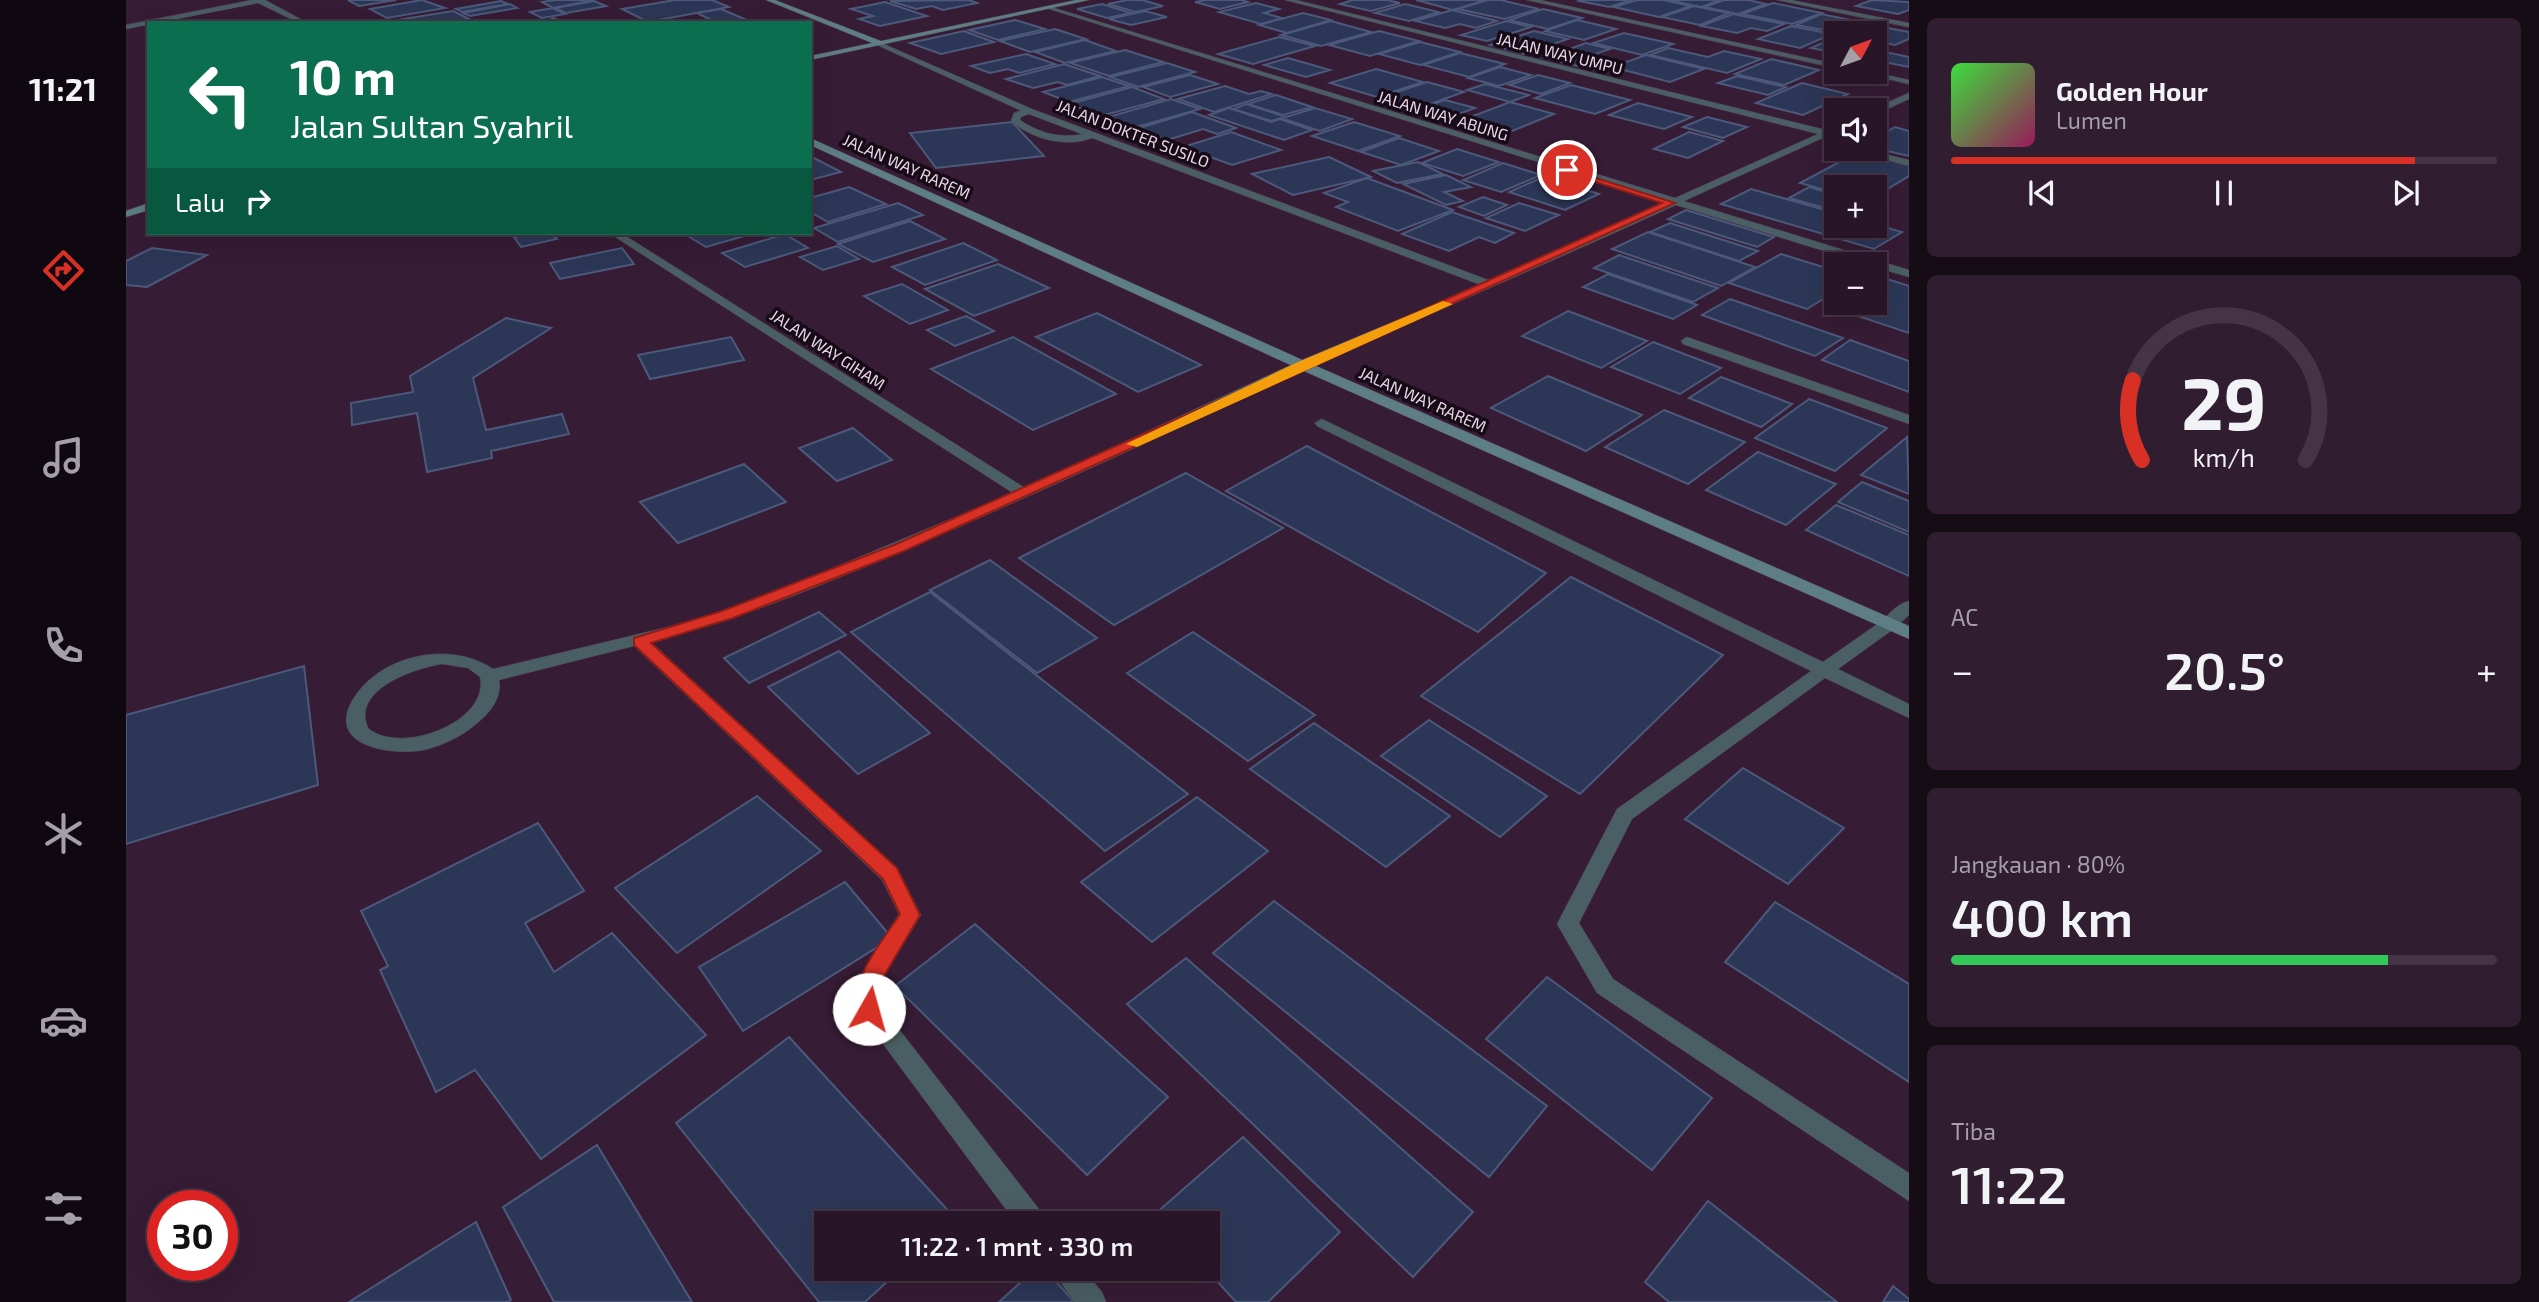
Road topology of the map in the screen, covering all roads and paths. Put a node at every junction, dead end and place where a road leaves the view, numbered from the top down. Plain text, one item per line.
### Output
1 (769, 0) edge
2 (1086, 0) edge
3 (1288, 0) edge
4 (1530, 0) edge
5 (1780, 0) edge
6 (261, 1) edge
7 (1049, 8) junction
8 (202, 13) junction
9 (213, 18) dead end
10 (159, 21) edge
11 (301, 21) edge
12 (147, 23) edge
13 (1909, 25) edge
14 (126, 27) edge
15 (880, 43) junction
16 (812, 58) edge
17 (1824, 63) edge
18 (1887, 77) edge
19 (1909, 82) edge
20 (1909, 96) edge
21 (1887, 106) edge
22 (1029, 111) junction
23 (1824, 129) edge
24 (1824, 134) edge
25 (1093, 135) junction
26 (1815, 139) junction
27 (1824, 141) edge
28 (812, 142) edge
29 (1887, 157) edge
30 (1909, 163) edge
31 (1670, 203) junction
32 (147, 207) edge
33 (126, 214) edge
34 (617, 235) edge
35 (1909, 274) edge
36 (1490, 285) junction
37 (1687, 341) dead end
38 (1302, 365) junction
39 (1909, 421) edge
40 (1322, 423) dead end
41 (1024, 494) junction
42 (1909, 606) edge
43 (1889, 624) junction
44 (1909, 633) edge
45 (639, 641) junction
46 (1824, 670) junction
47 (489, 676) junction
48 (1909, 712) edge
49 (1909, 1188) edge
50 (1023, 1211) edge
51 (1075, 1281) edge
52 (1092, 1302) edge

1 - 15 street, JALAN DOKTER SUSILO
2 - 7 street
3 - 23 street, JALAN WAY UMPU
4 - 17 street
5 - 13 street
6 - 8 street
6 - 11 street
7 - 15 street
7 - 31 street, JALAN WAY ABUNG
8 - 9 street
8 - 10 street
12 - 14 street
15 - 16 street
15 - 22 street, JALAN DOKTER SUSILO
18 - 19 street
20 - 21 street
22 - 25 street, JALAN DOKTER SUSILO
22 - 25 street
24 - 26 street
25 - 36 street, JALAN DOKTER SUSILO
26 - 27 street
26 - 31 street
28 - 38 street, JALAN WAY RAREM
29 - 30 street
31 - 35 street, JALAN WAY ABUNG
31 - 36 street
32 - 33 street
34 - 41 street, JALAN WAY GIHAM
36 - 38 street
37 - 39 street
38 - 41 street
38 - 43 street, JALAN WAY RAREM
40 - 46 street
41 - 45 street
42 - 43 street
43 - 44 street, JALAN WAY RAREM
43 - 46 street
45 - 47 street
45 - 50 street
46 - 48 street
46 - 49 street
47 - 47 street
51 - 52 street

